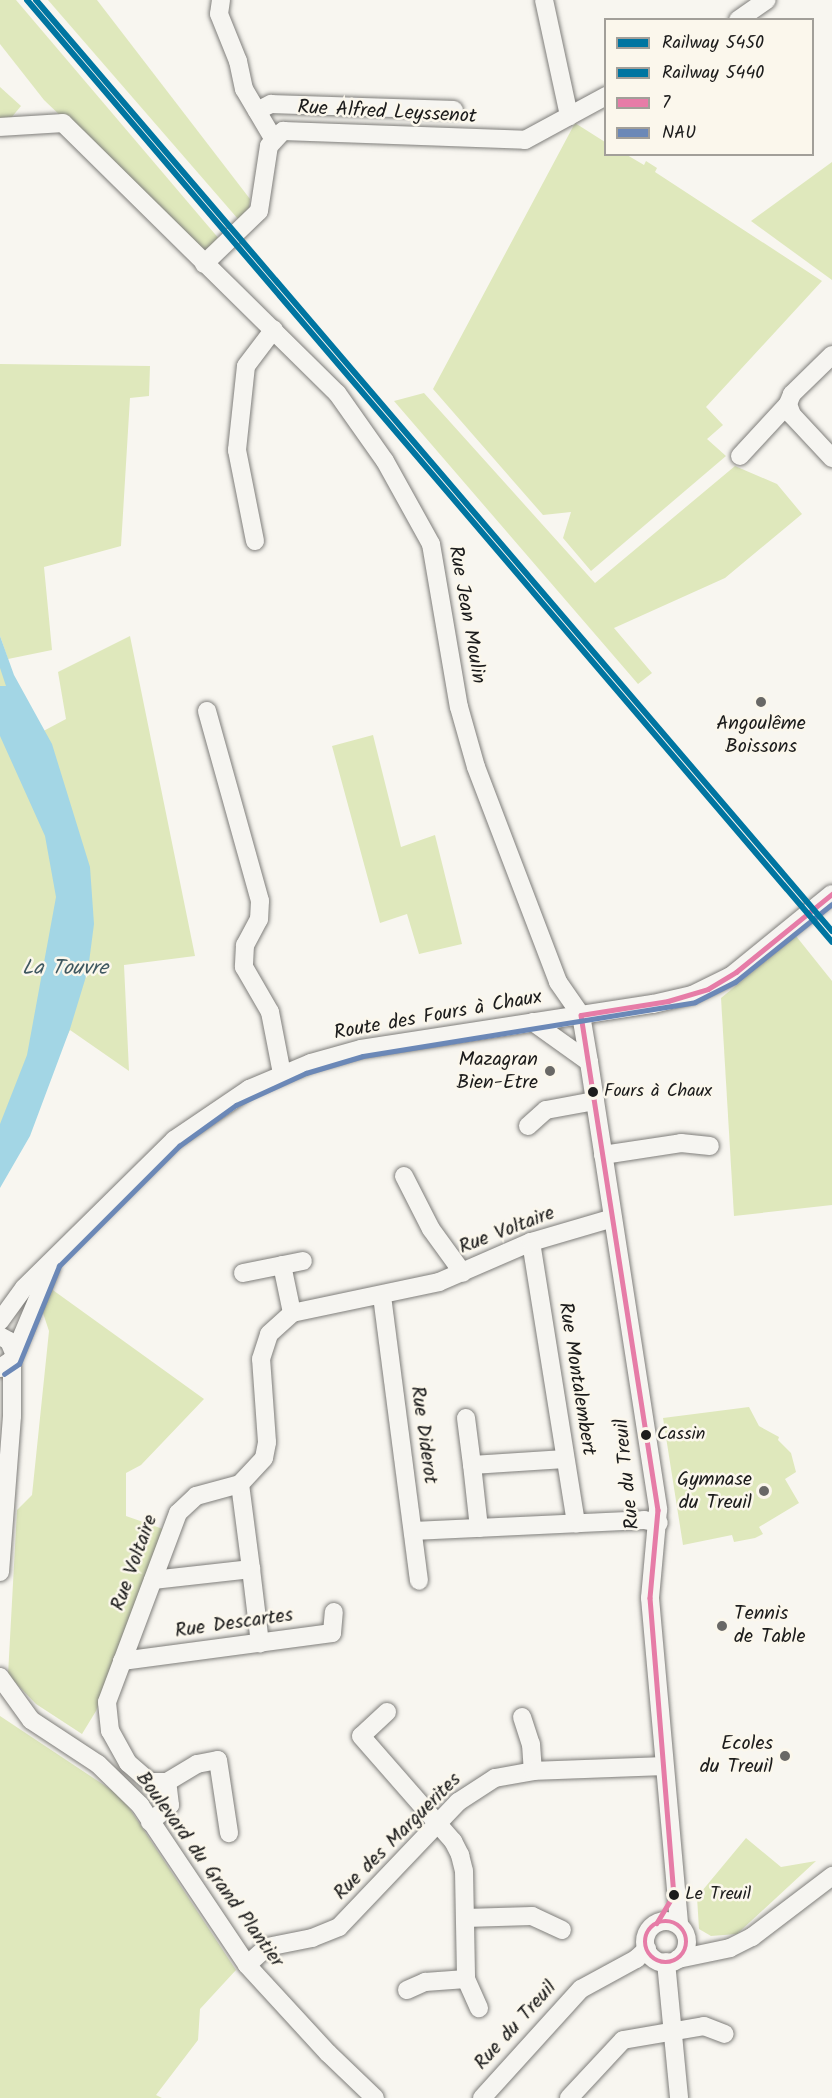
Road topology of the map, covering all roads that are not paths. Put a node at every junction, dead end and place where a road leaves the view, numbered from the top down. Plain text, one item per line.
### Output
1 (221, 0) edge
2 (543, 0) edge
3 (767, 0) edge
4 (741, 18) edge
5 (604, 97) edge
6 (454, 110) dead end
7 (257, 111) junction
8 (569, 116) junction
9 (0, 127) edge
10 (273, 138) junction
11 (204, 264) junction
12 (274, 329) junction
13 (832, 355) edge
14 (788, 404) junction
15 (740, 456) dead end
16 (832, 458) edge
17 (255, 541) dead end
18 (207, 711) dead end
19 (831, 895) edge
20 (581, 1015) junction
21 (533, 1022) junction
22 (590, 1062) junction
23 (282, 1074) junction
24 (595, 1101) junction
25 (528, 1126) dead end
26 (710, 1146) dead end
27 (603, 1155) junction
28 (404, 1176) dead end
29 (613, 1218) junction
30 (531, 1242) junction
31 (303, 1261) dead end
32 (52, 1262) junction
33 (282, 1265) junction
34 (243, 1273) dead end
35 (463, 1273) junction
36 (382, 1296) junction
37 (292, 1314) junction
38 (0, 1322) edge
39 (0, 1336) edge
40 (9, 1360) edge
41 (0, 1377) edge
42 (12, 1416) junction
43 (466, 1418) dead end
44 (565, 1459) junction
45 (472, 1465) junction
46 (240, 1484) junction
47 (576, 1523) junction
48 (659, 1523) junction
49 (479, 1528) junction
50 (413, 1531) junction
51 (251, 1569) junction
52 (0, 1572) edge
53 (153, 1580) junction
54 (419, 1581) dead end
55 (334, 1612) dead end
56 (260, 1643) junction
57 (122, 1661) junction
58 (0, 1677) edge
59 (7, 1699) edge
60 (387, 1712) dead end
61 (522, 1717) dead end
62 (663, 1766) junction
63 (533, 1771) junction
64 (167, 1782) junction
65 (150, 1822) junction
66 (438, 1825) junction
67 (229, 1833) dead end
68 (832, 1876) edge
69 (674, 1895) junction
70 (465, 1918) junction
71 (657, 1923) junction
72 (562, 1930) dead end
73 (683, 1931) junction
74 (730, 1947) junction
75 (647, 1949) junction
76 (672, 1961) junction
77 (247, 1965) junction
78 (466, 1979) junction
79 (407, 1990) dead end
80 (479, 2008) dead end
81 (671, 2031) junction
82 (725, 2034) dead end
83 (375, 2098) edge
84 (482, 2098) edge
85 (569, 2098) edge
86 (679, 2098) edge

1 - 7 street
2 - 8 street
3 - 4 street
5 - 8 street, Rue Alfred Leyssenot
6 - 7 street
7 - 10 street
8 - 10 street, Rue Alfred Leyssenot
9 - 11 street, Rue Jean Moulin
10 - 11 street, Rue Alfred Leyssenot
11 - 12 street, Rue Jean Moulin
12 - 17 street
12 - 20 street, Rue Jean Moulin
13 - 14 street
14 - 15 street
14 - 16 street
18 - 23 street
19 - 20 street, Route des Fours à Chaux
20 - 21 street, Route des Fours à Chaux
20 - 22 street, Rue du Treuil
21 - 22 street
21 - 23 street, Route des Fours à Chaux
22 - 24 street, Rue du Treuil
23 - 32 street, Route des Fours à Chaux
24 - 25 street
24 - 27 street, Rue du Treuil
26 - 27 street
27 - 29 street, Rue du Treuil
28 - 35 street
29 - 30 street, Rue Voltaire
29 - 48 street, Rue du Treuil
30 - 35 street, Rue Voltaire
30 - 44 street, Rue Montalembert
31 - 33 street
32 - 38 street, Route des Fours à Chaux
32 - 40 street, Route des Fours à Chaux
33 - 34 street
33 - 37 street
35 - 36 street, Rue Voltaire
36 - 37 street, Rue Voltaire
36 - 50 street, Rue Diderot
37 - 46 street
39 - 40 street
40 - 42 street
41 - 42 street
42 - 52 street
43 - 45 street
44 - 45 street
44 - 47 street, Rue Montalembert
45 - 49 street
46 - 51 street
46 - 53 street, Rue Voltaire
47 - 48 street
47 - 49 street
48 - 62 street, Rue du Treuil
49 - 50 street
50 - 54 street, Rue Diderot
51 - 53 street
51 - 56 street
53 - 57 street, Rue Voltaire
55 - 56 street, Rue Descartes
56 - 57 street, Rue Descartes
57 - 64 street, Rue Voltaire
58 - 59 street, Boulevard du Grand Plantier
59 - 65 street, Boulevard du Grand Plantier
60 - 66 street
61 - 63 street
62 - 63 street, Rue des Marguerites
62 - 69 street, Rue du Treuil
63 - 66 street, Rue des Marguerites
64 - 65 street
64 - 67 street
65 - 77 street, Boulevard du Grand Plantier
66 - 70 street
66 - 77 street, Rue des Marguerites
68 - 74 street
69 - 71 street
69 - 73 street, Rue du Treuil
70 - 72 street
70 - 78 street
71 - 73 street
71 - 75 street
73 - 74 street
73 - 76 street
74 - 76 street
75 - 76 street
75 - 84 street, Rue du Treuil
76 - 81 street
77 - 83 street, Boulevard du Grand Plantier
78 - 79 street
78 - 80 street
81 - 82 street
81 - 85 street
81 - 86 street

